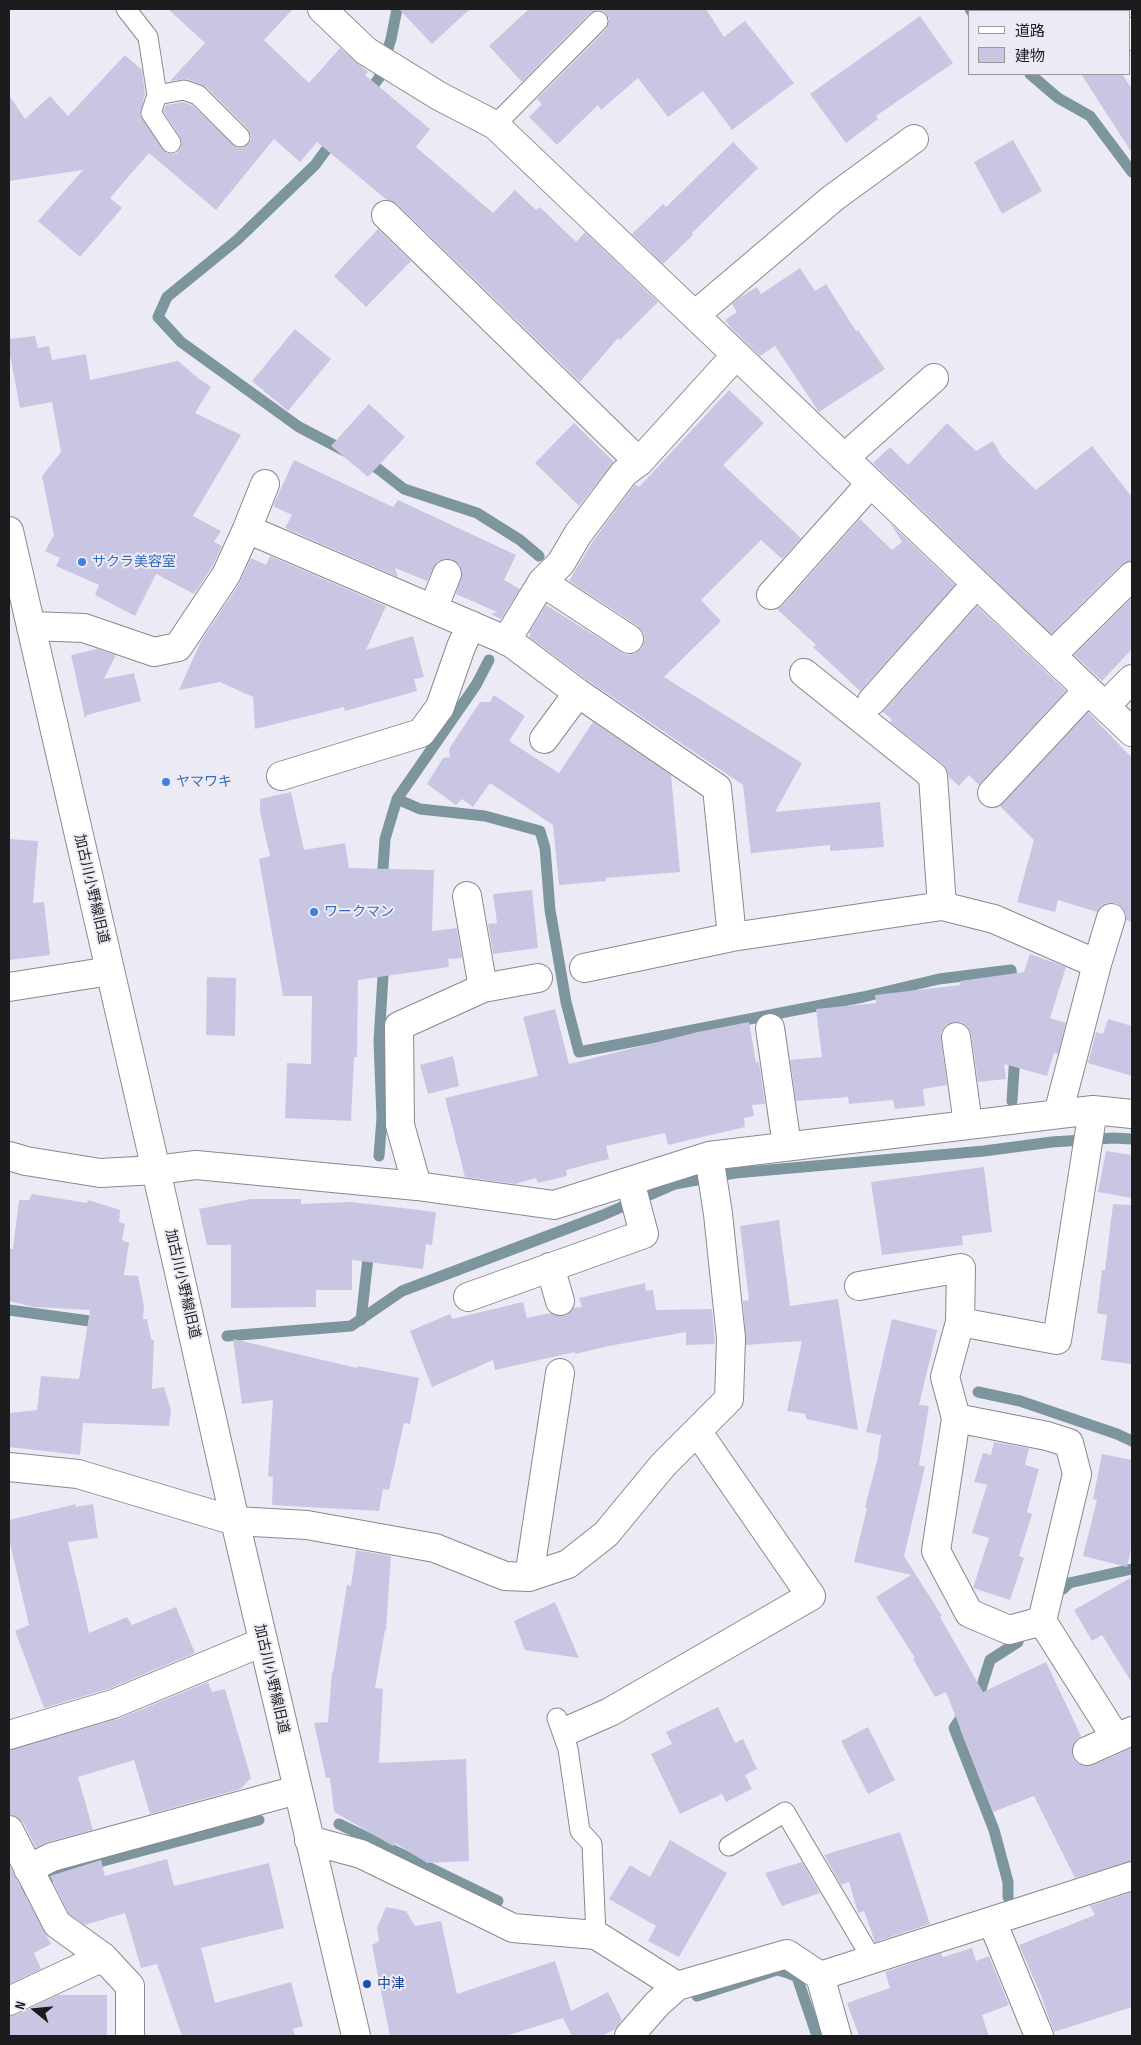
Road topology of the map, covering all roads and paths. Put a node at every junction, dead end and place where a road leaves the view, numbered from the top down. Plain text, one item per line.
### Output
1 (126, 9) edge
2 (322, 9) edge
3 (598, 21) dead end
4 (157, 95) junction
5 (494, 125) junction
6 (240, 137) dead end
7 (914, 139) dead end
8 (172, 143) dead end
9 (386, 215) dead end
10 (695, 315) junction
11 (736, 355) junction
12 (934, 378) dead end
13 (844, 458) junction
14 (639, 462) junction
15 (871, 483) junction
16 (265, 484) dead end
17 (247, 529) junction
18 (9, 531) edge
19 (447, 574) dead end
20 (1132, 576) edge
21 (542, 582) junction
22 (976, 584) junction
23 (771, 595) dead end
24 (433, 608) junction
25 (470, 625) junction
26 (31, 626) junction
27 (629, 639) dead end
28 (506, 641) junction
29 (1052, 655) junction
30 (804, 672) dead end
31 (1132, 679) edge
32 (578, 693) junction
33 (1097, 698) junction
34 (872, 701) dead end
35 (1132, 732) edge
36 (544, 739) dead end
37 (281, 776) dead end
38 (992, 794) dead end
39 (467, 896) dead end
40 (942, 906) junction
41 (1111, 918) dead end
42 (732, 937) junction
43 (1096, 964) junction
44 (584, 968) dead end
45 (110, 971) junction
46 (538, 978) dead end
47 (9, 987) edge
48 (483, 988) junction
49 (770, 1028) dead end
50 (956, 1037) dead end
51 (1092, 1113) junction
52 (1058, 1114) junction
53 (1132, 1114) edge
54 (968, 1124) junction
55 (787, 1146) junction
56 (9, 1156) edge
57 (709, 1158) junction
58 (156, 1170) junction
59 (417, 1186) junction
60 (631, 1186) junction
61 (550, 1267) junction
62 (859, 1286) dead end
63 (468, 1296) dead end
64 (560, 1301) dead end
65 (960, 1322) junction
66 (560, 1372) dead end
67 (956, 1418) junction
68 (697, 1431) junction
69 (9, 1467) edge
70 (235, 1521) junction
71 (529, 1577) junction
72 (1042, 1621) junction
73 (263, 1642) junction
74 (563, 1724) joint
75 (1124, 1734) edge
76 (9, 1735) edge
77 (1087, 1751) dead end
78 (297, 1790) junction
79 (9, 1830) edge
80 (308, 1840) junction
81 (729, 1846) dead end
82 (28, 1869) junction
83 (1132, 1876) edge
84 (992, 1921) junction
85 (596, 1935) junction
86 (103, 1957) junction
87 (872, 1959) junction
88 (820, 1976) junction
89 (677, 1986) junction
90 (9, 2001) edge
91 (130, 2036) edge
92 (356, 2036) edge
93 (629, 2036) edge
94 (837, 2036) edge
95 (1039, 2036) edge

1 - 4 lane
2 - 5 street
3 - 5 lane
4 - 6 lane
4 - 8 lane
5 - 10 street
7 - 10 street
9 - 14 street
10 - 11 street
11 - 13 street
11 - 14 street
12 - 13 street
13 - 15 street
14 - 21 street
15 - 22 street
15 - 23 street
16 - 17 street
17 - 24 street
17 - 26 street
18 - 26 street, 加古川小野線旧道
19 - 24 street
20 - 29 street
21 - 27 street
21 - 28 street
22 - 29 street
22 - 34 street
24 - 25 street
25 - 28 street
25 - 37 street
26 - 45 street, 加古川小野線旧道
28 - 32 street
29 - 33 street
30 - 40 street
31 - 33 street
32 - 36 street
32 - 42 street
33 - 35 street
33 - 38 street
39 - 48 street
40 - 42 street
40 - 43 street
41 - 43 street
42 - 44 street
43 - 52 street
45 - 47 street
45 - 58 street, 加古川小野線旧道
46 - 48 street
48 - 59 street
49 - 55 street
50 - 54 street
51 - 52 street
51 - 53 street
51 - 65 street
52 - 54 street
54 - 55 street
55 - 57 street
56 - 58 street
57 - 60 street
57 - 68 street
58 - 59 street
58 - 70 street, 加古川小野線旧道
59 - 60 street
60 - 61 street
61 - 63 street
61 - 64 street
62 - 65 street
65 - 67 street
66 - 71 street
67 - 72 street
67 - 72 street
68 - 71 street
68 - 74 street
69 - 70 street
70 - 71 street
70 - 73 street, 加古川小野線旧道
72 - 75 street
73 - 76 street
73 - 78 street, 加古川小野線旧道
74 - 85 lane
75 - 77 street
78 - 80 street, 加古川小野線旧道
78 - 82 street
79 - 82 street
80 - 85 street
80 - 92 street, 加古川小野線旧道
81 - 87 lane
82 - 86 street
83 - 84 street
84 - 87 street
84 - 95 street
85 - 89 street
86 - 90 street
86 - 91 street
87 - 88 street
88 - 89 street
88 - 94 street
89 - 93 street

